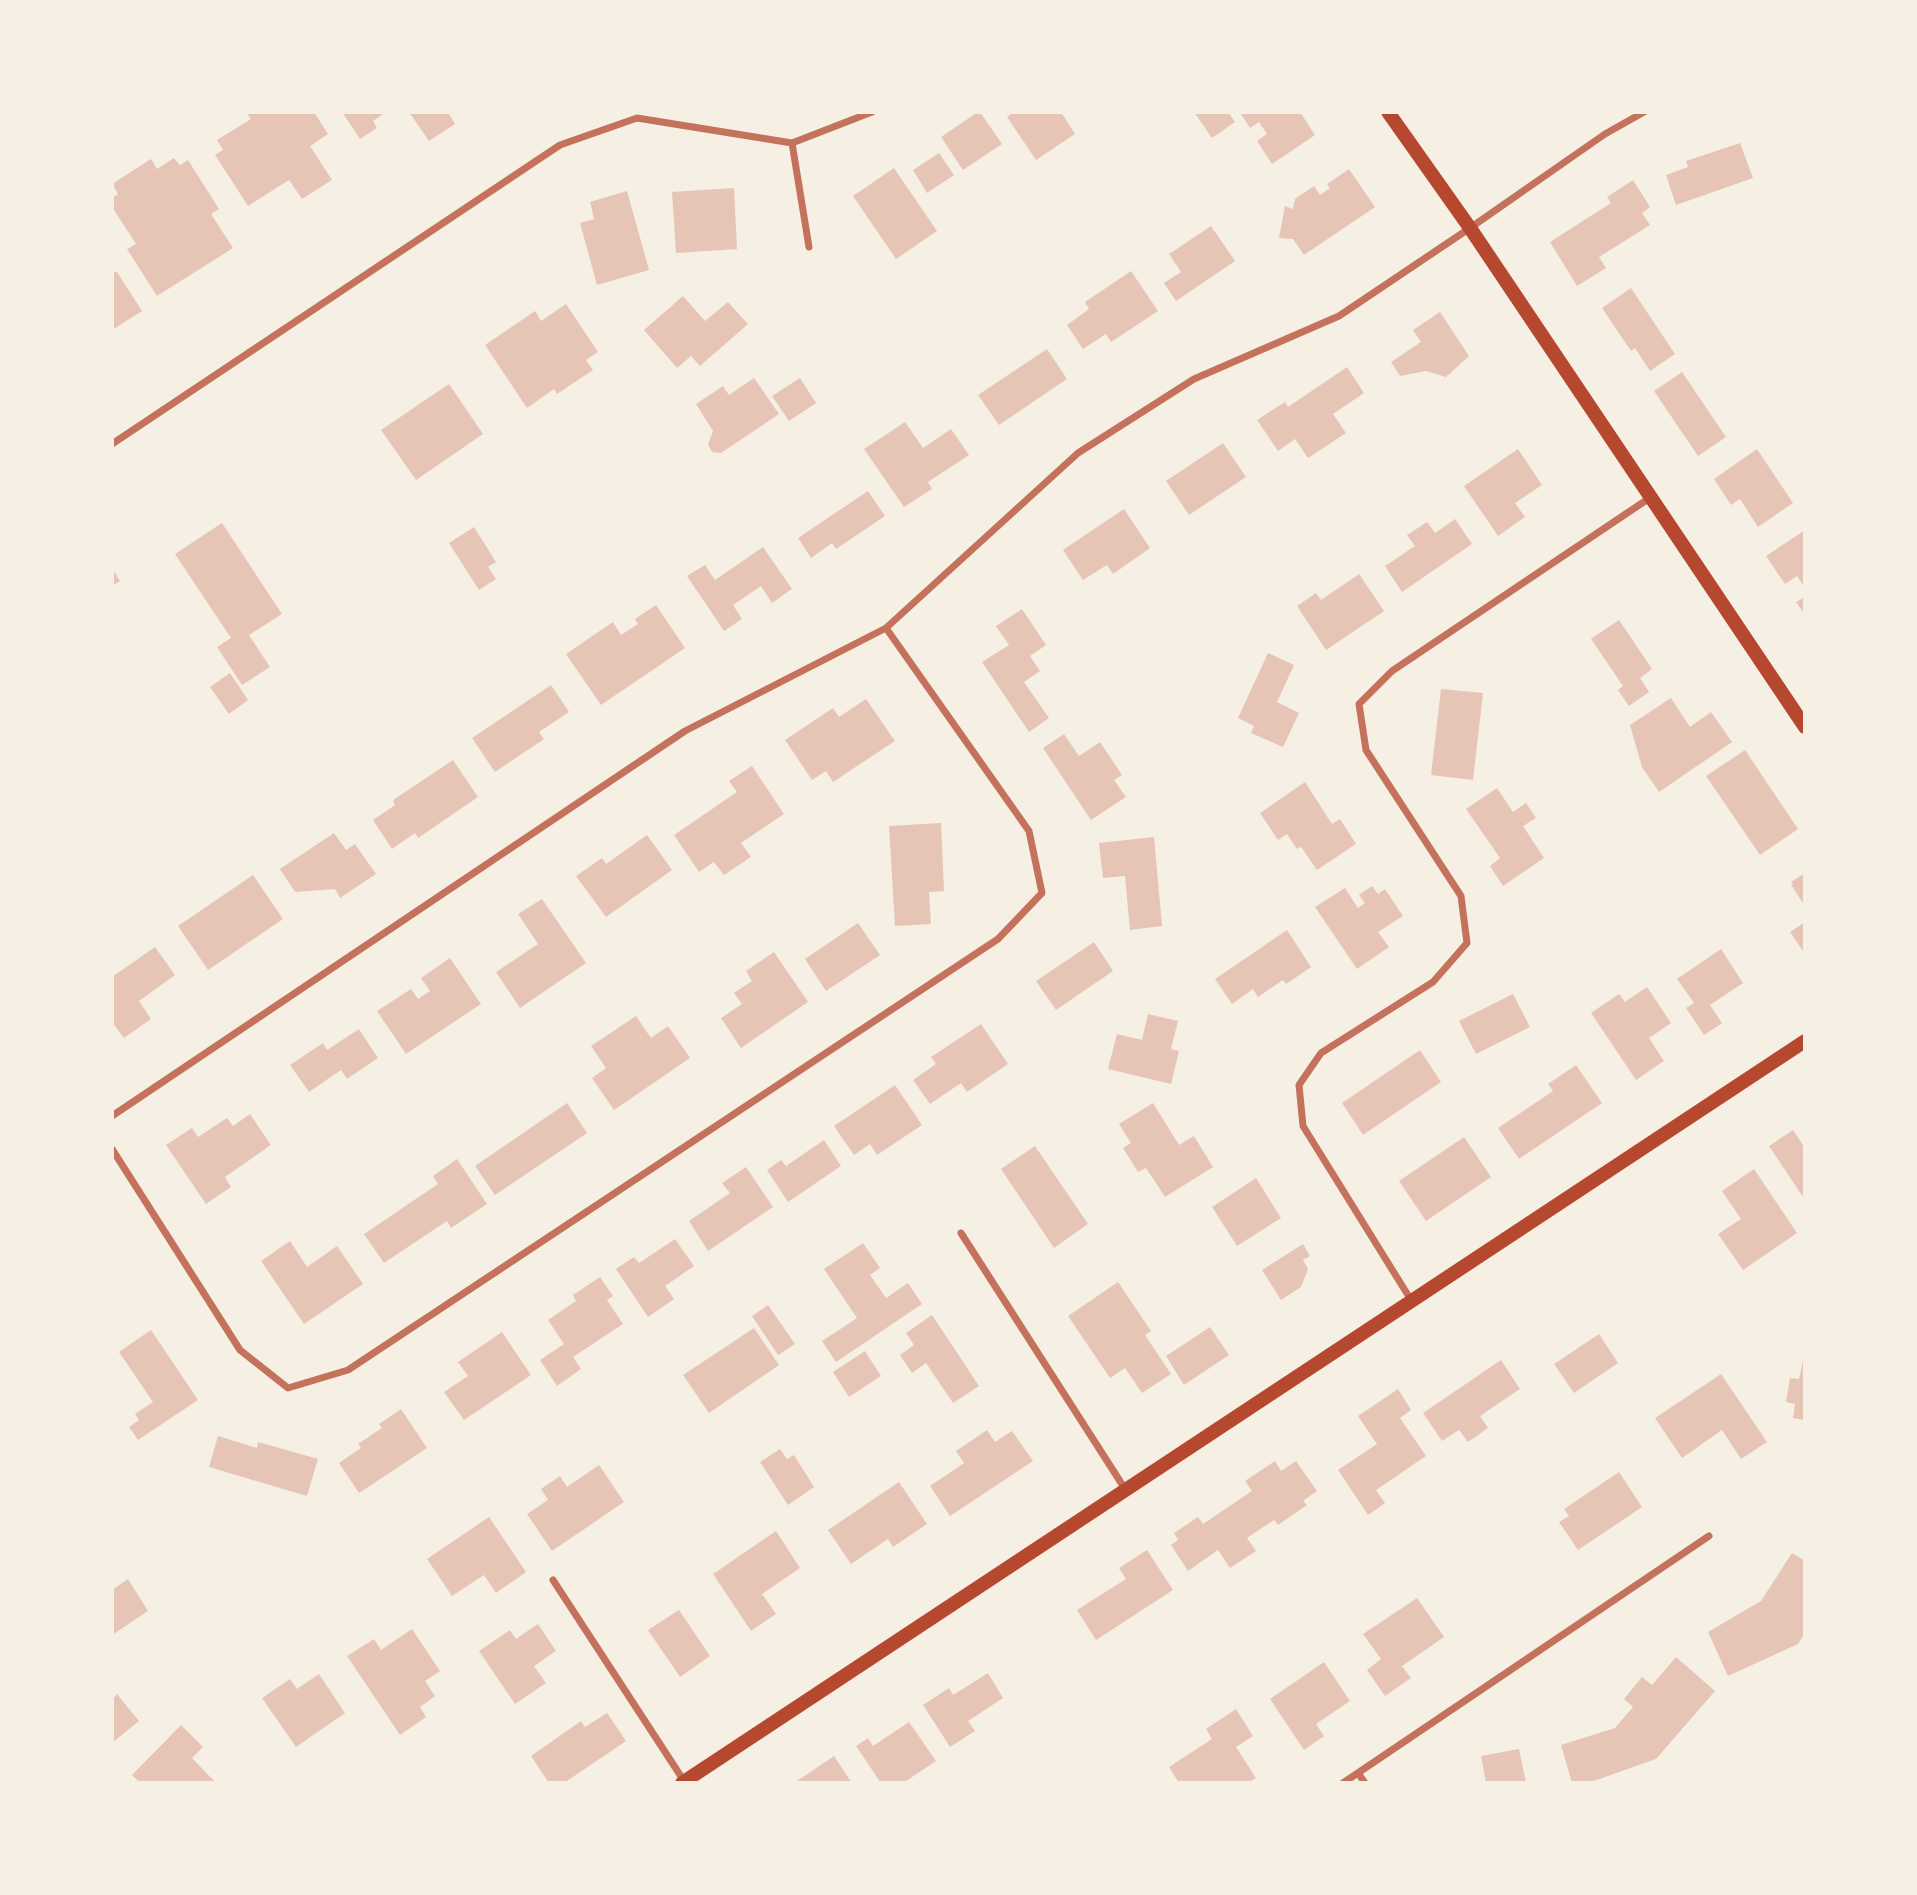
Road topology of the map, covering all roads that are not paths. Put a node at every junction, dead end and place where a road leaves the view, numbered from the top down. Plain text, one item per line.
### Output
1 (872, 112) edge
2 (1388, 112) edge
3 (1644, 112) edge
4 (637, 115) edge
5 (792, 143) junction
6 (1469, 228) junction
7 (809, 247) dead end
8 (112, 444) edge
9 (1651, 497) junction
10 (886, 628) junction
11 (1805, 727) edge
12 (1805, 1041) edge
13 (112, 1116) edge
14 (112, 1149) edge
15 (961, 1233) dead end
16 (1411, 1300) junction
17 (1125, 1490) junction
18 (1709, 1536) dead end
19 (552, 1580) dead end
20 (1358, 1773) junction
21 (683, 1782) edge
22 (1343, 1783) edge
23 (1365, 1783) edge

1 - 5 street
2 - 6 main road
3 - 6 street
4 - 5 street
4 - 8 street
5 - 7 street
6 - 9 main road
6 - 10 street
9 - 11 main road
9 - 16 street
10 - 13 street
10 - 14 street
12 - 16 main road
15 - 17 street
16 - 17 main road
17 - 21 main road
18 - 20 street
19 - 21 street
20 - 22 street
20 - 23 street

